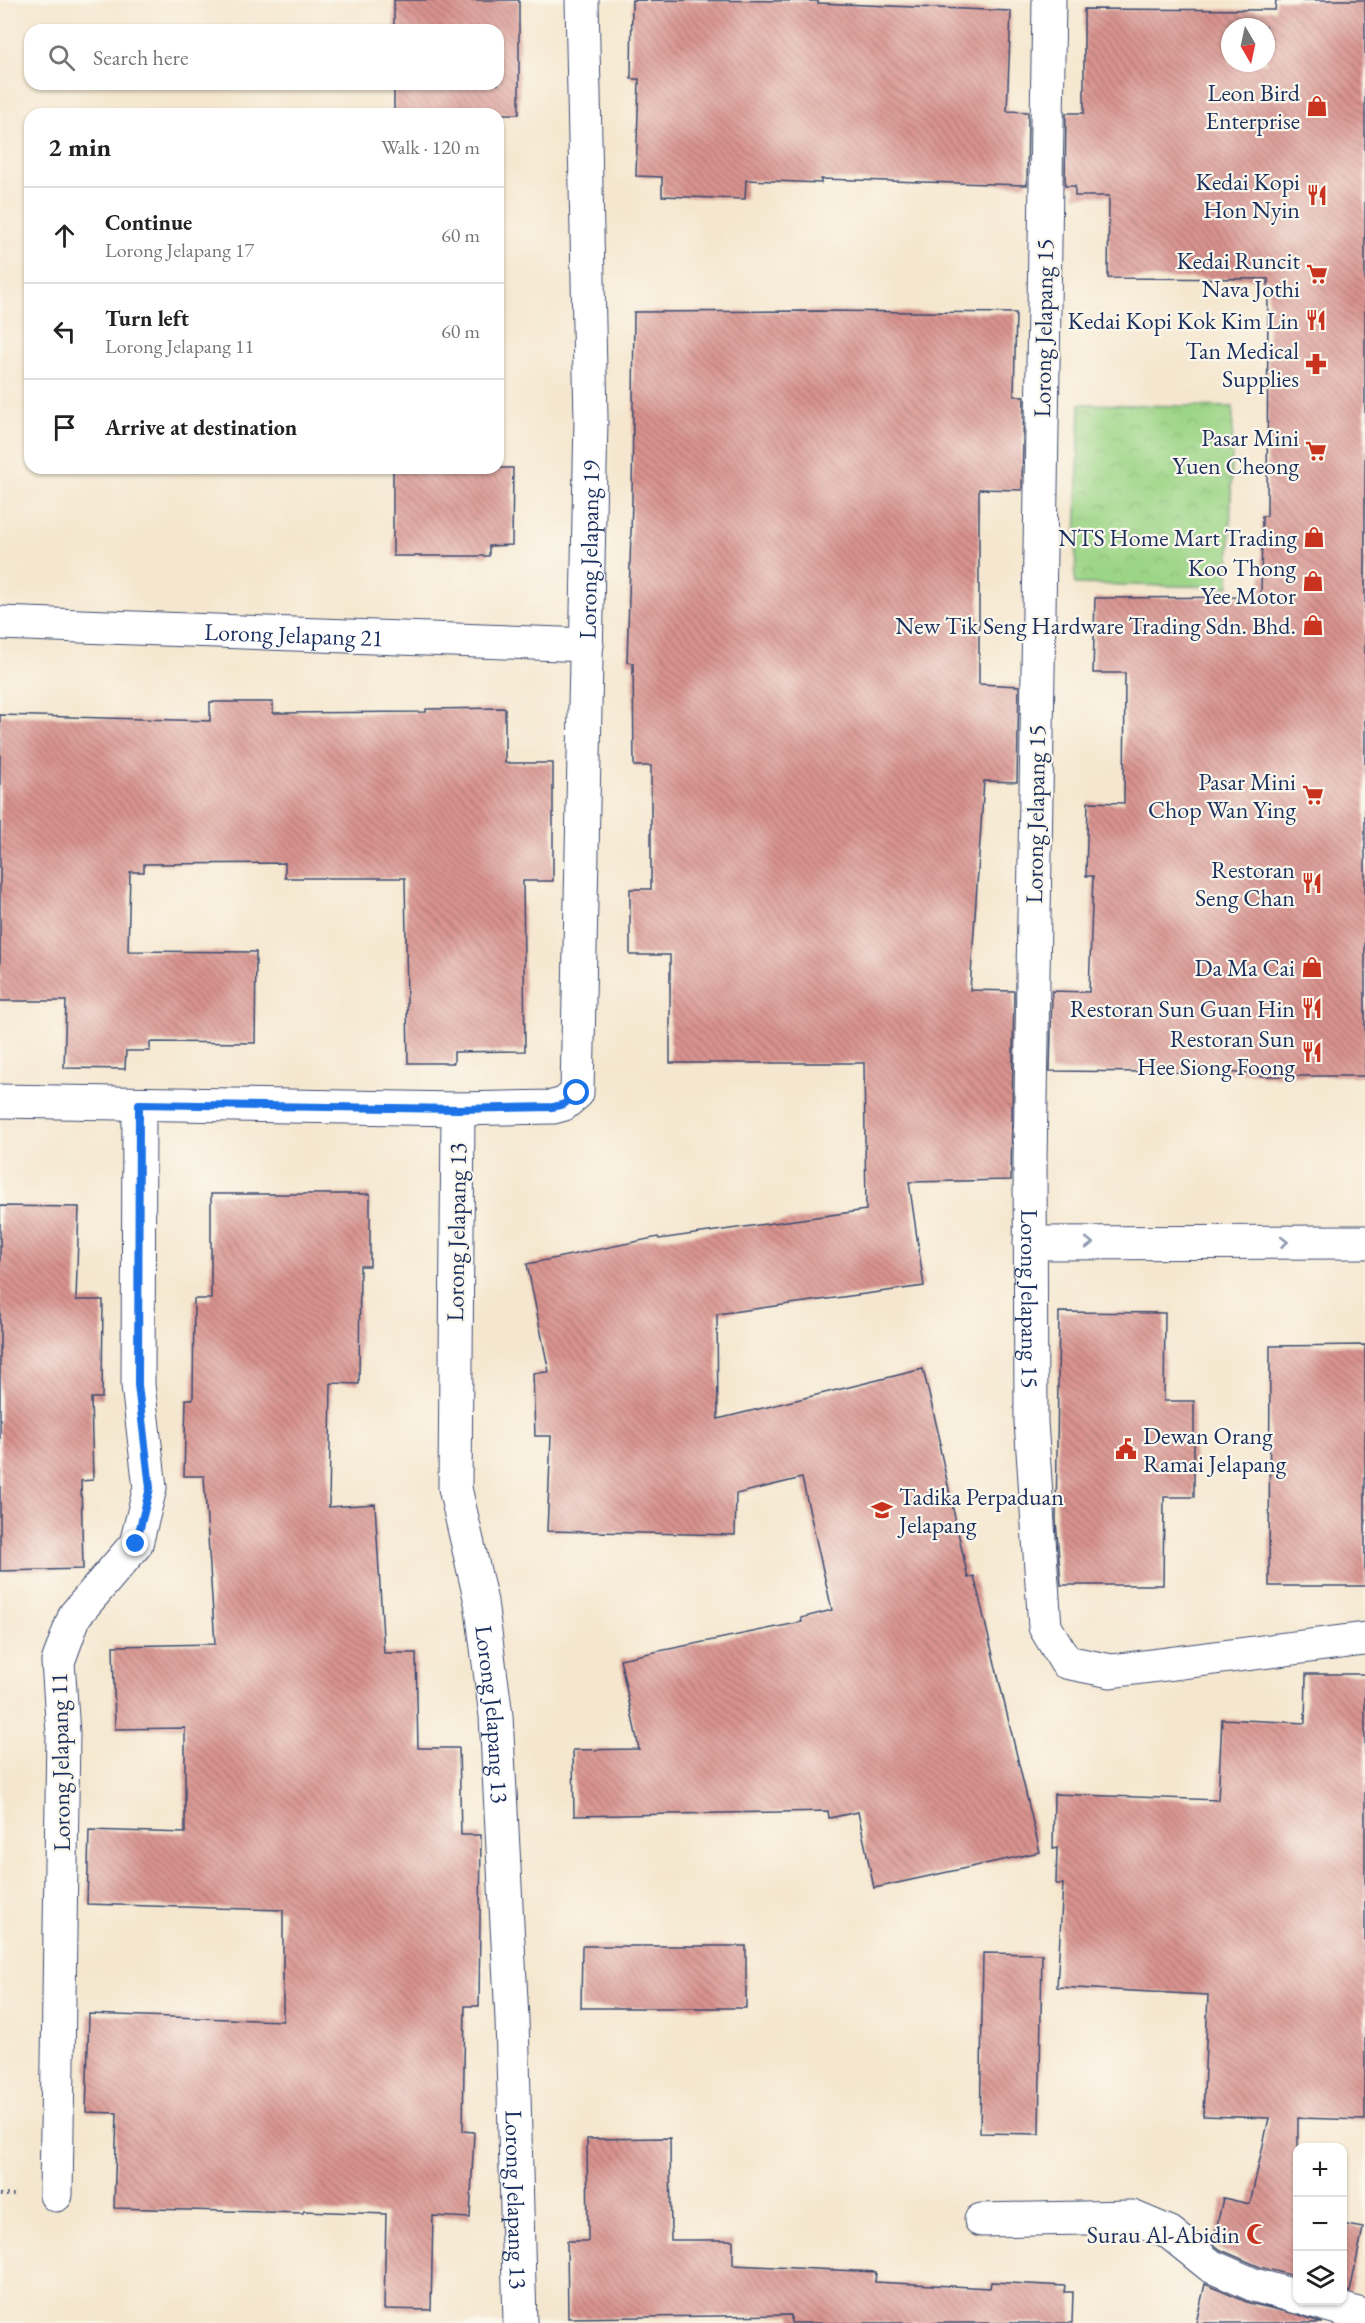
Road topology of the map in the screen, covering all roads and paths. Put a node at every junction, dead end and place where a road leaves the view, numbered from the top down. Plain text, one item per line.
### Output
1 (582, 0) edge
2 (1048, 0) edge
3 (0, 623) edge
4 (587, 645) junction
5 (0, 1101) edge
6 (139, 1104) junction
7 (458, 1109) junction
8 (1365, 1242) edge
9 (1030, 1243) junction
10 (1365, 1639) edge
11 (56, 2195) dead end
12 (981, 2220) dead end
13 (1293, 2296) edge
14 (1325, 2305) edge
15 (1365, 2316) edge
16 (520, 2323) edge

1 - 4 street, Lorong Jelapang 19
2 - 9 street, Lorong Jelapang 15
3 - 4 street, Lorong Jelapang 21
4 - 7 street, Lorong Jelapang 19
5 - 6 street
6 - 7 street
6 - 11 street, Lorong Jelapang 11
7 - 16 street, Lorong Jelapang 13
9 -> 8 street
9 - 10 street, Lorong Jelapang 15
12 - 13 street
14 - 15 street

